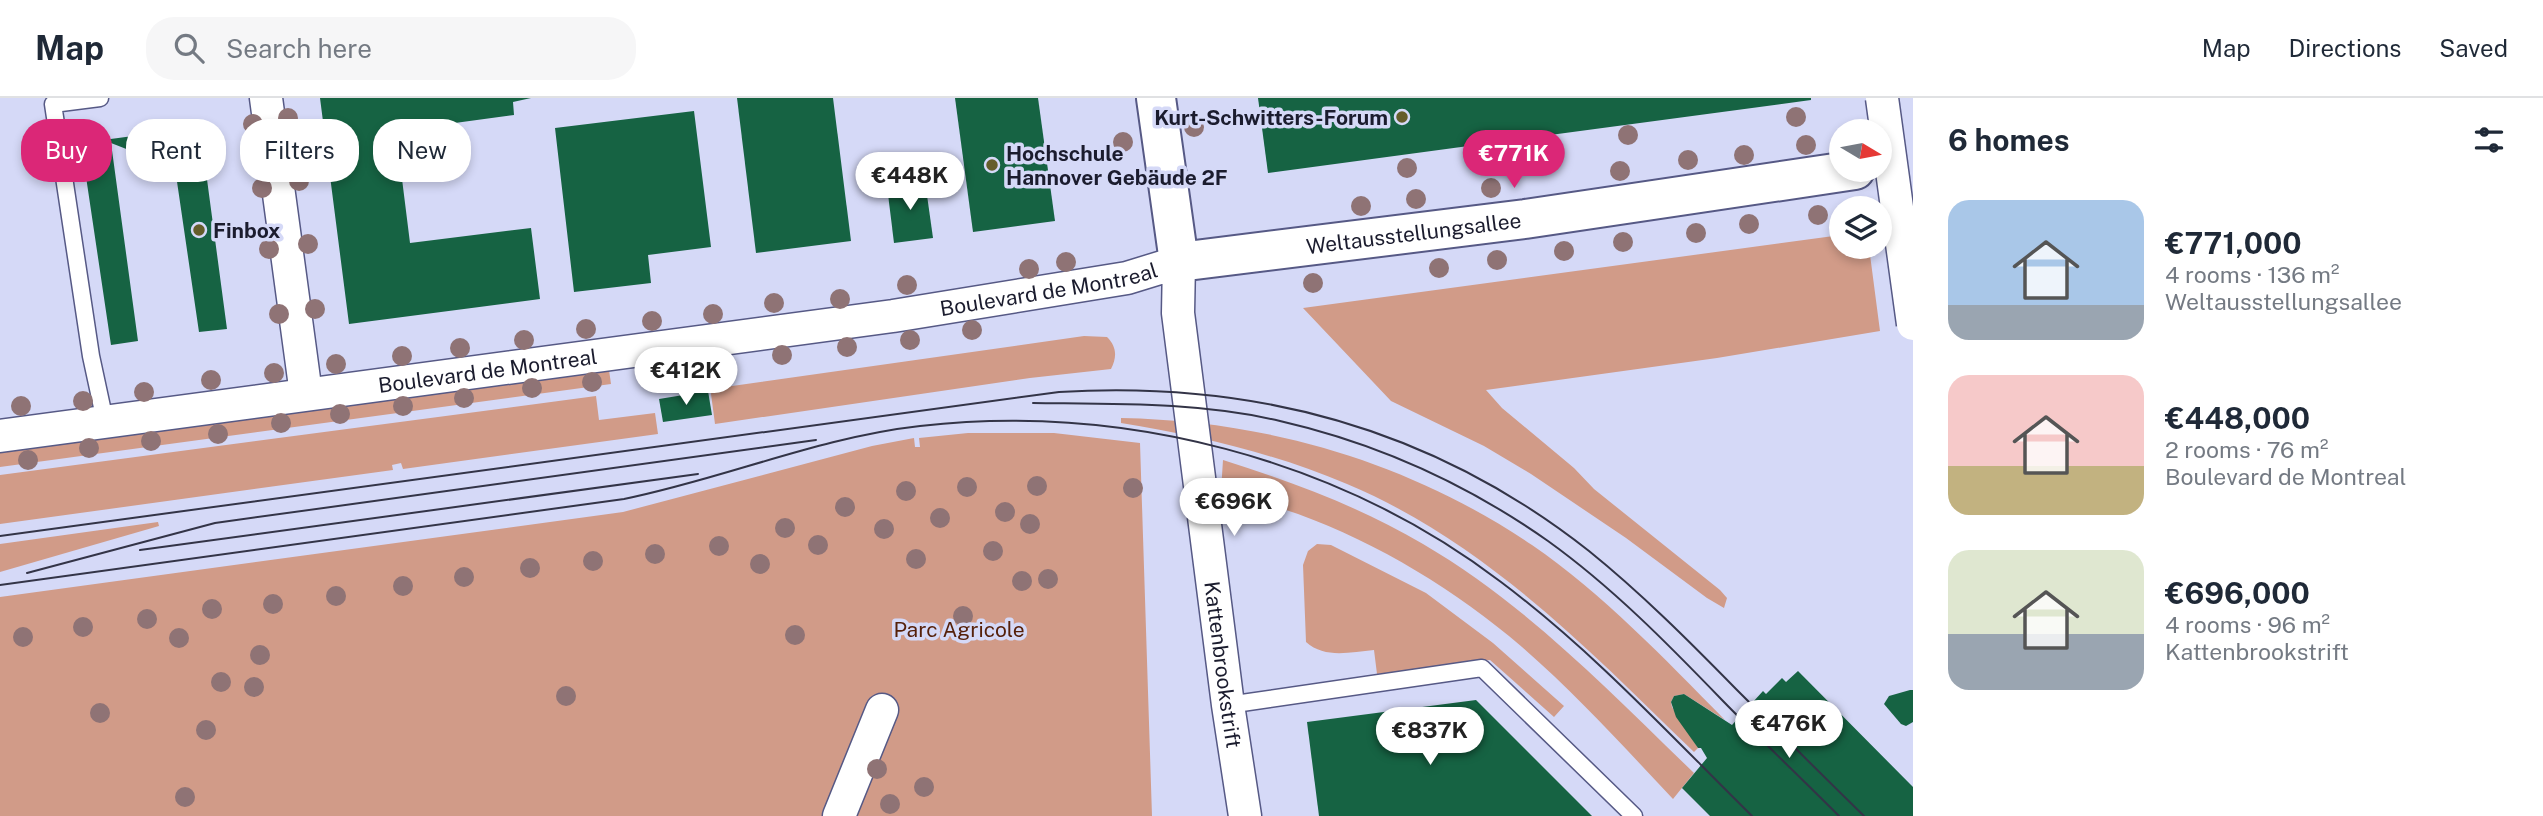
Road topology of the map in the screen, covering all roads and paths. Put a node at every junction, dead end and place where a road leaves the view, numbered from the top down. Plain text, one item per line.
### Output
1 (100, 98) edge
2 (266, 98) edge
3 (1156, 98) edge
4 (1882, 98) edge
5 (1913, 161) edge
6 (1892, 164) edge
7 (1829, 174) edge
8 (1179, 262) junction
9 (1913, 324) edge
10 (306, 394) junction
11 (105, 421) junction
12 (0, 436) edge
13 (1228, 705) junction
14 (882, 710) dead end
15 (839, 816) edge
16 (1245, 816) edge
17 (1634, 816) edge

1 - 11 lane
2 - 10 street
3 - 8 main road
4 - 9 street, bridge
5 - 6 main road
7 - 8 main road, Weltausstellungsallee
8 - 10 street, Boulevard de Montreal
8 - 13 street, Kattenbrookstrift
10 - 11 street, Boulevard de Montreal
11 - 12 street, Boulevard de Montreal
13 - 16 street, Kattenbrookstrift
13 - 17 lane
14 - 15 street

